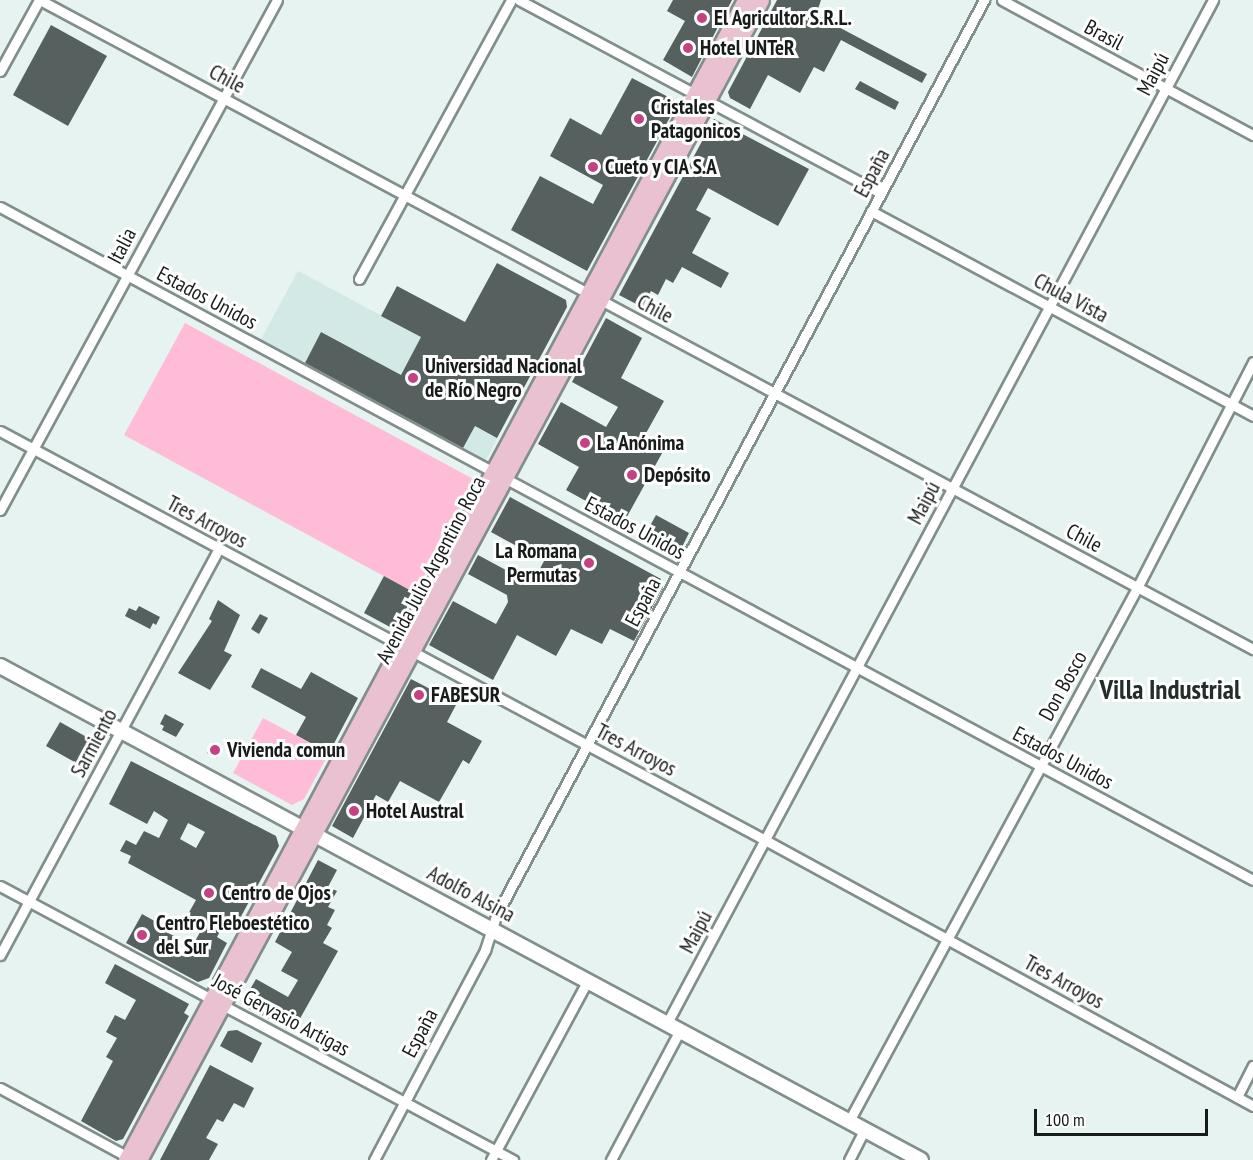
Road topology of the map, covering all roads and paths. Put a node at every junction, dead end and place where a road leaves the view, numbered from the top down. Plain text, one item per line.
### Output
1 (39, 0) edge
2 (277, 0) edge
3 (511, 0) edge
4 (519, 0) edge
5 (745, 0) edge
6 (761, 0) edge
7 (984, 0) edge
8 (1002, 0) edge
9 (1213, 0) edge
10 (0, 72) edge
11 (1166, 88) junction
12 (701, 97) junction
13 (224, 98) junction
14 (1253, 135) edge
15 (881, 193) junction
16 (406, 195) junction
17 (0, 207) edge
18 (871, 211) junction
19 (127, 276) junction
20 (359, 279) dead end
21 (594, 297) junction
22 (1049, 307) junction
23 (1253, 362) edge
24 (775, 393) junction
25 (1230, 404) junction
26 (1253, 416) edge
27 (0, 431) edge
28 (33, 449) junction
29 (499, 475) junction
30 (952, 489) junction
31 (0, 510) edge
32 (219, 549) junction
33 (680, 572) junction
34 (1137, 588) junction
35 (406, 648) junction
36 (1253, 649) edge
37 (0, 666) edge
38 (857, 668) junction
39 (121, 730) junction
40 (588, 745) junction
41 (1040, 765) junction
42 (308, 830) junction
43 (765, 840) junction
44 (1253, 880) edge
45 (0, 886) edge
46 (29, 901) junction
47 (492, 929) junction
48 (949, 940) junction
49 (0, 954) edge
50 (588, 980) junction
51 (217, 1002) junction
52 (668, 1023) junction
53 (681, 1030) junction
54 (1253, 1066) edge
55 (0, 1088) edge
56 (1237, 1097) junction
57 (405, 1102) junction
58 (1253, 1106) edge
59 (849, 1121) junction
60 (865, 1130) junction
61 (494, 1155) edge
62 (132, 1159) edge
63 (374, 1160) edge
64 (513, 1160) edge
65 (611, 1160) edge
66 (849, 1160) edge
67 (921, 1160) edge

1 - 10 street
1 - 13 street, Chile
2 - 13 street, Italia
3 - 16 street
4 - 12 street
5 - 12 main road, Avenida Julio Argentino Roca
6 - 12 main road, Avenida Julio Argentino Roca
7 - 15 street, España
8 - 11 street, Brasil
9 - 11 street, Maipú
11 - 14 street, Brasil
11 - 22 street, Maipú
12 - 15 street
12 - 21 main road, Avenida Julio Argentino Roca
13 - 16 street, Chile
13 - 19 street, Italia
15 - 18 street, España
16 - 20 street
16 - 21 street, Chile
17 - 19 street, Estados Unidos
18 - 22 street, Chula Vista
18 - 24 street, España
19 - 28 street, Italia
19 - 29 street, Estados Unidos
21 - 24 street, Chile
21 - 29 main road, Avenida Julio Argentino Roca
22 - 25 street, Chula Vista
22 - 30 street, Maipú
23 - 25 street, Don Bosco
24 - 30 street, Chile
24 - 33 street, España
25 - 26 street, Chula Vista
25 - 34 street, Don Bosco
27 - 28 street, Tres Arroyos
28 - 31 street, Italia
28 - 32 street, Tres Arroyos
29 - 33 street, Estados Unidos
29 - 35 main road, Avenida Julio Argentino Roca
30 - 34 street, Chile
30 - 38 street, Maipú
32 - 35 street, Tres Arroyos
32 - 39 street, Sarmiento
33 - 38 street, Estados Unidos
33 - 40 street, España
34 - 36 street, Chile
34 - 41 street, Don Bosco
35 - 40 street, Tres Arroyos
35 - 42 main road, Avenida Julio Argentino Roca
37 - 39 main road, Adolfo Alsina
38 - 41 street, Estados Unidos
38 - 43 street, Maipú
39 - 42 main road, Adolfo Alsina
39 - 46 street, Sarmiento
40 - 43 street, Tres Arroyos
40 - 47 street, España
41 - 44 street, Estados Unidos
41 - 48 street, Don Bosco
42 - 47 main road, Adolfo Alsina
42 - 51 main road, Avenida Julio Argentino Roca
43 - 48 street, Tres Arroyos
43 - 52 street, Maipú
45 - 46 street, José Gervasio Artigas
46 - 49 street, Sarmiento
46 - 51 street, José Gervasio Artigas
47 - 50 main road, Adolfo Alsina
47 - 57 street, España
48 - 56 street, Tres Arroyos
48 - 59 street, Don Bosco
50 - 52 main road, Adolfo Alsina
50 - 61 street
51 - 57 street, José Gervasio Artigas
51 - 62 main road, Avenida Julio Argentino Roca
52 - 53 main road, Adolfo Alsina
53 - 59 main road, Adolfo Alsina
53 - 65 street
54 - 56 street
55 - 62 street
56 - 58 street, Tres Arroyos
57 - 61 street, José Gervasio Artigas
57 - 63 street, España
59 - 60 main road, Adolfo Alsina
60 - 66 street
60 - 67 main road, Adolfo Alsina
61 - 64 street, José Gervasio Artigas

